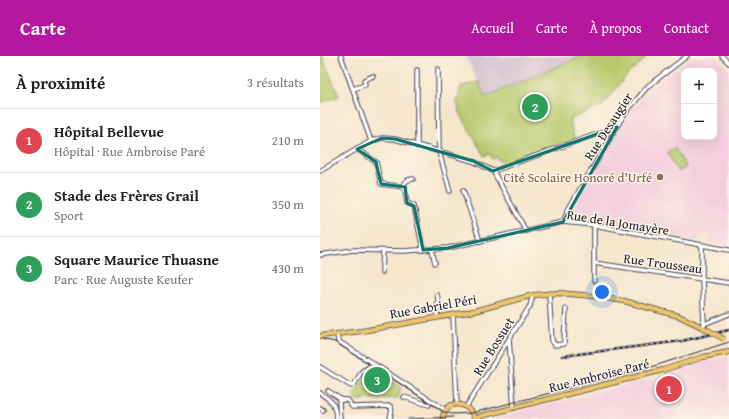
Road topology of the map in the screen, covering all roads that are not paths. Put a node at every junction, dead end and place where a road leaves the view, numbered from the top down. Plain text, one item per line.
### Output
1 (341, 56) edge
2 (687, 56) edge
3 (722, 56) edge
4 (729, 63) edge
5 (438, 69) dead end
6 (417, 70) dead end
7 (373, 76) dead end
8 (353, 89) junction
9 (617, 127) junction
10 (371, 141) junction
11 (418, 146) junction
12 (357, 149) junction
13 (439, 152) junction
14 (320, 171) edge
15 (493, 171) junction
16 (413, 179) dead end
17 (405, 187) junction
18 (463, 190) dead end
19 (450, 191) dead end
20 (563, 222) junction
21 (594, 225) junction
22 (526, 231) junction
23 (480, 241) junction
24 (702, 246) junction
25 (383, 250) junction
26 (423, 250) junction
27 (432, 250) junction
28 (729, 250) edge
29 (320, 255) edge
30 (435, 263) dead end
31 (594, 263) junction
32 (382, 272) dead end
33 (702, 279) junction
34 (594, 281) dead end
35 (729, 283) edge
36 (550, 293) junction
37 (437, 295) dead end
38 (533, 295) junction
39 (566, 309) dead end
40 (729, 314) edge
41 (453, 315) junction
42 (437, 317) junction
43 (704, 327) junction
44 (337, 334) junction
45 (320, 336) edge
46 (509, 338) junction
47 (729, 342) edge
48 (729, 352) edge
49 (372, 363) junction
50 (320, 367) edge
51 (328, 391) dead end
52 (321, 394) edge
53 (404, 397) dead end
54 (320, 399) edge
55 (341, 399) junction
56 (431, 401) junction
57 (457, 404) junction
58 (466, 407) junction
59 (514, 408) junction
60 (444, 411) junction
61 (336, 419) edge
62 (340, 419) edge
63 (390, 419) edge
64 (443, 419) edge
65 (474, 419) edge

1 - 8 street
2 - 9 street, Rue Desaugier
3 - 4 street
5 - 13 street
6 - 11 street
7 - 8 street
8 - 10 street
9 - 15 street
9 - 20 street, Rue Desaugier
10 - 11 street
10 - 12 street
11 - 13 street
12 - 14 street
12 - 17 street
13 - 15 street
13 - 19 street
15 - 22 street
16 - 17 street
17 - 26 street
18 - 23 street
20 - 21 street, Rue de la Jomayère
20 - 22 street, Rue de la Jomayère
21 - 24 street, Rue de la Jomayère
21 - 31 street
22 - 23 street, Rue de la Jomayère
23 - 27 street, Rue de la Jomayère
24 - 28 street, Rue de la Jomayère
24 - 33 street
25 - 26 street, Rue de la Jomayère
25 - 29 street, Rue de la Jomayère
25 - 32 street
26 - 27 street, Rue de la Jomayère
27 - 30 street
31 - 33 street, Rue Trousseau
31 - 34 street
33 - 35 street, Rue Trousseau
33 - 43 street
36 - 38 main road, Rue Gabriel Péri
36 - 39 street
36 - 43 main road, Rue Gabriel Péri
37 - 42 street
38 - 41 main road, Rue Gabriel Péri
38 - 46 street, Rue Bossuet
40 - 43 street
41 - 42 main road, Rue Gabriel Péri
41 - 57 street
42 - 44 main road, Rue Gabriel Péri
43 - 47 main road, Rue Gabriel Péri, bridge
44 - 45 main road, Rue Gabriel Péri
44 - 49 street
46 - 58 street, Rue Bossuet
46 - 59 street
48 - 59 main road, Rue Ambroise Paré
49 - 50 street
49 - 56 street
51 - 55 street
52 - 54 street
52 - 61 street
53 - 56 street
55 - 62 street
55 - 63 street
56 - 60 street
57 - 58 main road
57 - 60 main road
58 - 65 main road
59 - 65 main road, Rue Ambroise Paré
60 - 64 main road

